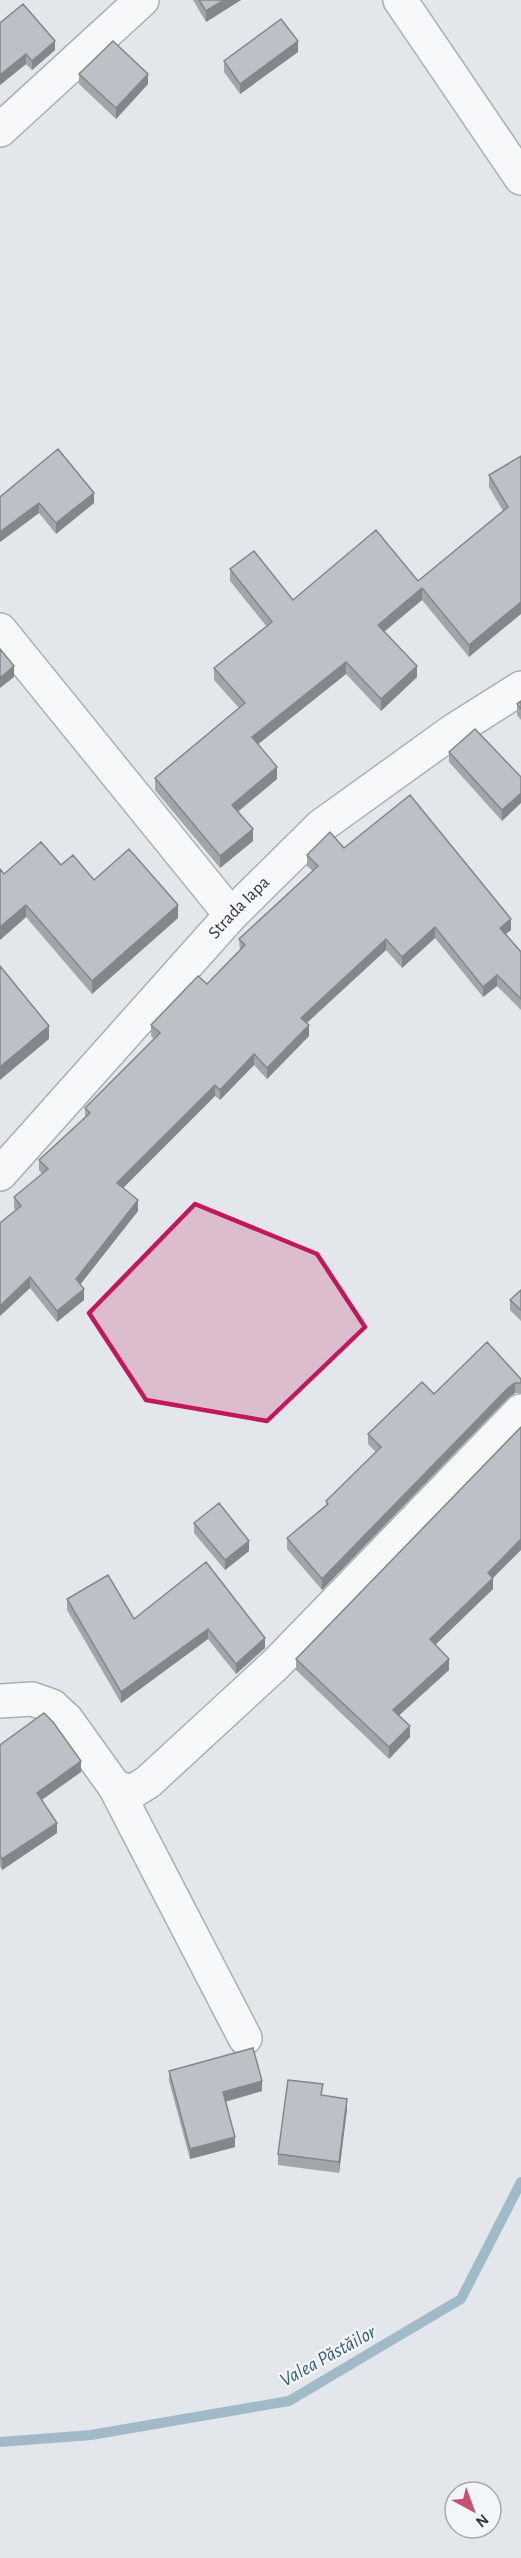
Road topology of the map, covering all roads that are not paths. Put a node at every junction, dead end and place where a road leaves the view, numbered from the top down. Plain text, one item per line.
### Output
1 (142, 0) edge
2 (400, 0) edge
3 (0, 130) edge
4 (521, 178) edge
5 (0, 630) edge
6 (521, 688) edge
7 (231, 915) junction
8 (0, 1174) edge
9 (521, 1411) edge
10 (0, 1701) edge
11 (115, 1787) junction
12 (245, 2038) dead end

1 - 3 street
2 - 4 street
5 - 7 street
6 - 7 street, Strada Iapa
7 - 8 street, Strada Iapa
9 - 11 street
10 - 11 street
11 - 12 street

